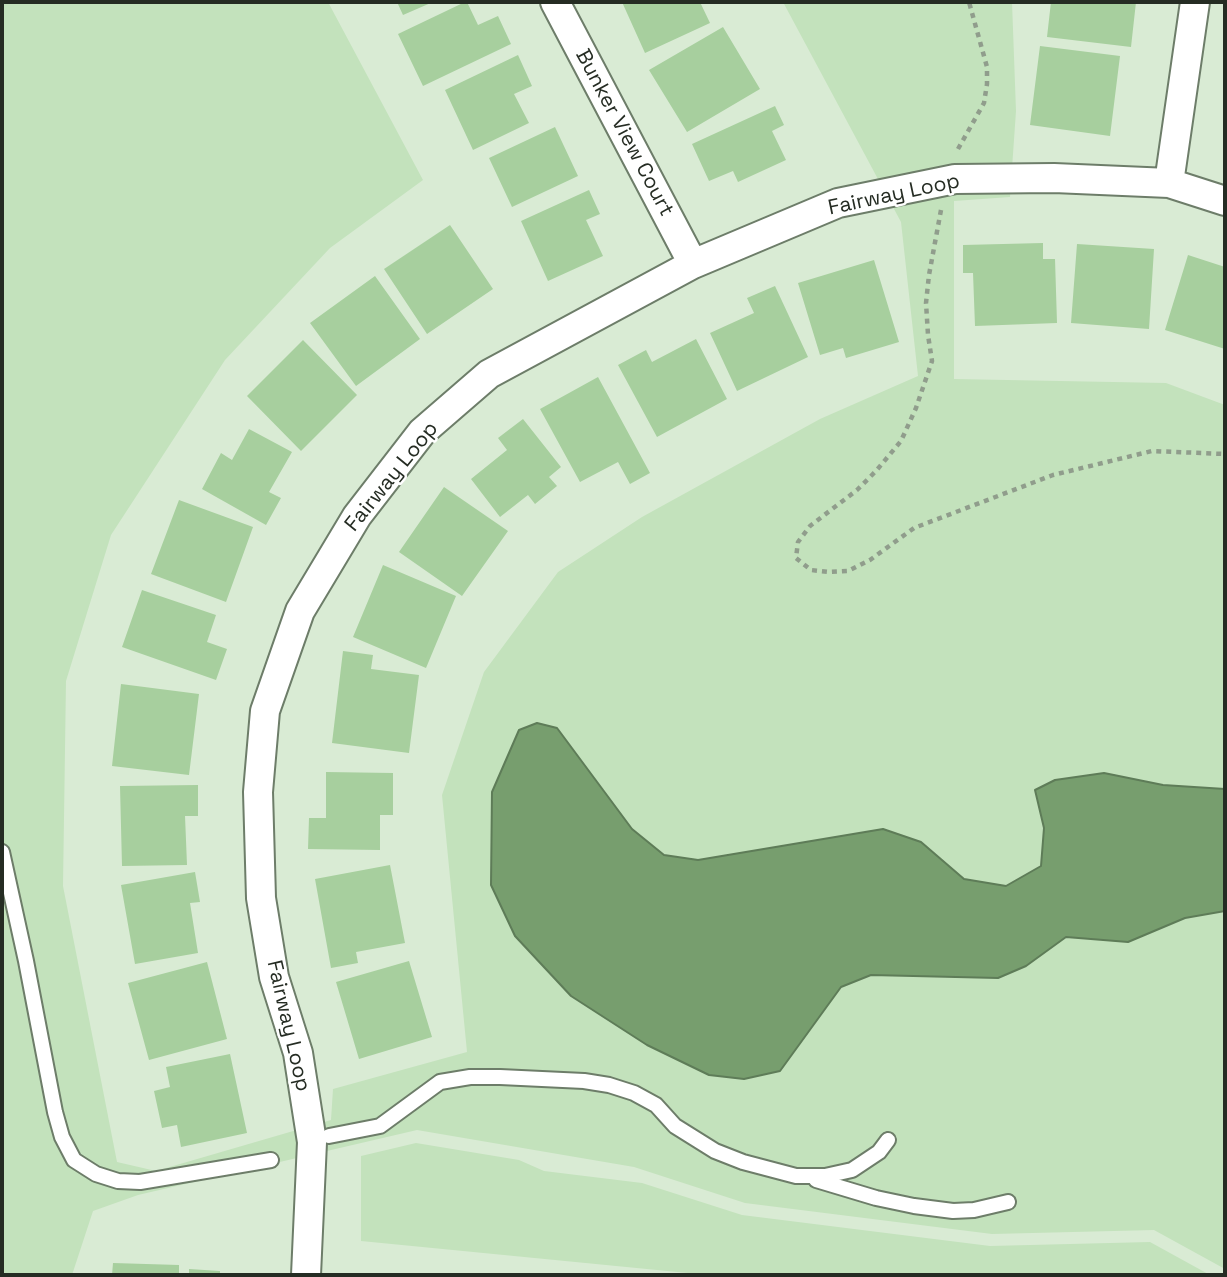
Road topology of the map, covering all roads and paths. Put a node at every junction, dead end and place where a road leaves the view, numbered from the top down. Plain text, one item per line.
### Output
1 (555, 2) edge
2 (969, 2) edge
3 (1195, 2) edge
4 (958, 149) dead end
5 (1169, 183) junction
6 (1225, 201) edge
7 (941, 210) dead end
8 (693, 264) junction
9 (1225, 454) edge
10 (2, 852) edge
11 (328, 1136) dead end
12 (888, 1140) dead end
13 (271, 1160) dead end
14 (804, 1177) junction
15 (1008, 1202) dead end
16 (306, 1275) edge

1 - 8 street, Bunker View Court
2 - 4 path
3 - 5 street
5 - 6 street, Fairway Loop
5 - 8 street, Fairway Loop
7 - 9 path
8 - 16 street, Fairway Loop
10 - 13 lane
11 - 14 lane
12 - 14 lane
14 - 15 lane

